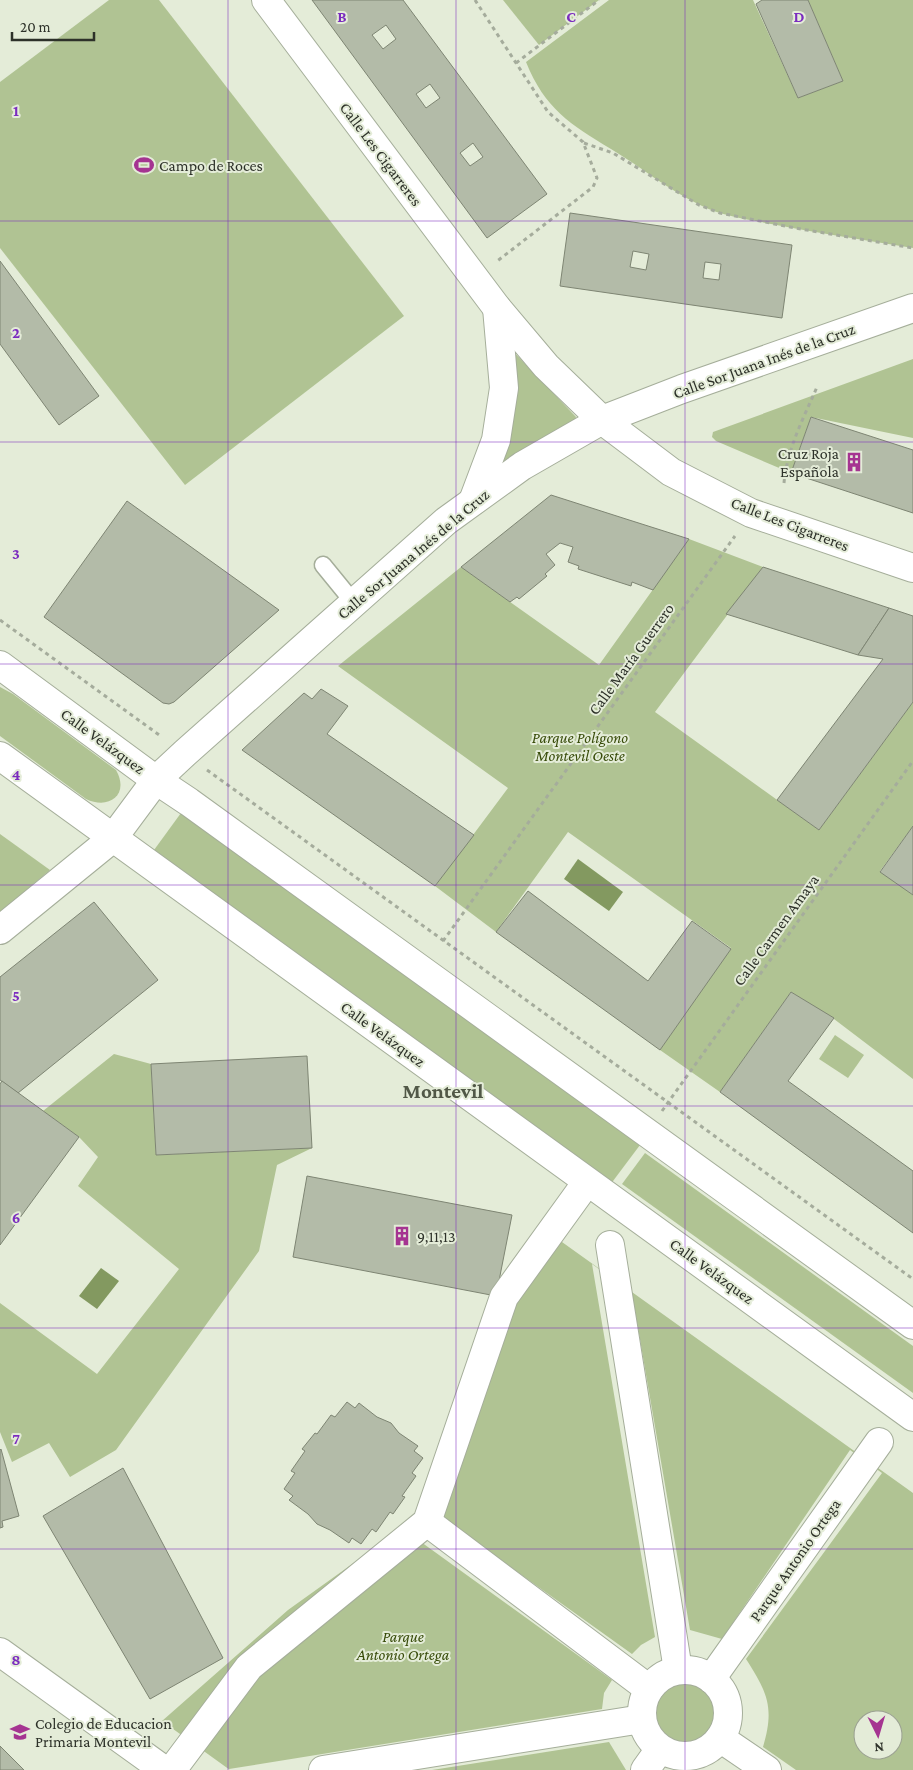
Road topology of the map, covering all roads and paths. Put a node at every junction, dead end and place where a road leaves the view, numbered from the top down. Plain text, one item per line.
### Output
1 (266, 0) edge
2 (475, 0) edge
3 (599, 0) edge
4 (516, 63) junction
5 (583, 142) junction
6 (913, 248) edge
7 (498, 270) dead end
8 (497, 308) junction
9 (913, 308) edge
10 (817, 387) dead end
11 (602, 420) junction
12 (784, 483) dead end
13 (473, 501) junction
14 (751, 513) junction
15 (323, 565) dead end
16 (913, 568) edge
17 (354, 603) junction
18 (0, 620) edge
19 (0, 665) edge
20 (185, 754) junction
21 (0, 756) edge
22 (913, 761) edge
23 (156, 780) junction
24 (113, 838) junction
25 (0, 930) edge
26 (443, 941) junction
27 (668, 1102) junction
28 (660, 1114) dead end
29 (587, 1182) junction
30 (610, 1245) dead end
31 (913, 1279) edge
32 (913, 1325) edge
33 (913, 1417) edge
34 (879, 1442) dead end
35 (427, 1522) junction
36 (0, 1652) edge
37 (678, 1670) junction
38 (711, 1678) junction
39 (649, 1688) junction
40 (642, 1719) junction
41 (720, 1738) junction
42 (653, 1759) edge
43 (164, 1770) edge
44 (172, 1770) edge
45 (323, 1770) edge
46 (767, 1770) edge

1 - 8 street, Calle Les Cigarreres
2 - 4 path
3 - 4 path
4 - 5 path
5 - 6 path
5 - 7 path
8 - 11 street, Calle Les Cigarreres
8 - 13 street
9 - 11 street, Calle Sor Juana Inés de la Cruz
10 - 12 path
11 - 13 street, Calle Sor Juana Inés de la Cruz
11 - 14 street, Calle Les Cigarreres
13 - 17 street, Calle Sor Juana Inés de la Cruz
14 - 16 street, Calle Les Cigarreres
14 - 26 path, Calle María Guerrero
15 - 17 lane
17 - 20 street, Calle Sor Juana Inés de la Cruz
18 - 20 path
19 - 23 street, Calle Velázquez
20 - 23 street, Calle Sor Juana Inés de la Cruz
20 - 26 path
21 - 24 street, Calle Velázquez
22 - 27 path, Calle Carmen Amaya
23 - 24 street, Calle Sor Juana Inés de la Cruz
23 - 32 street, Calle Velázquez
24 - 25 street, Calle Sor Juana Inés de la Cruz
24 - 29 street, Calle Velázquez
26 - 27 path
27 - 28 path, Calle Carmen Amaya
27 - 31 path
29 - 33 street, Calle Velázquez
29 - 35 street
30 - 37 street
34 - 38 street, Parque Antonio Ortega
35 - 39 street
35 - 44 street
36 - 43 street
37 - 38 street
37 - 39 street
38 - 41 street
39 - 40 street
40 - 42 street
40 - 45 street
41 - 42 street
41 - 46 street

